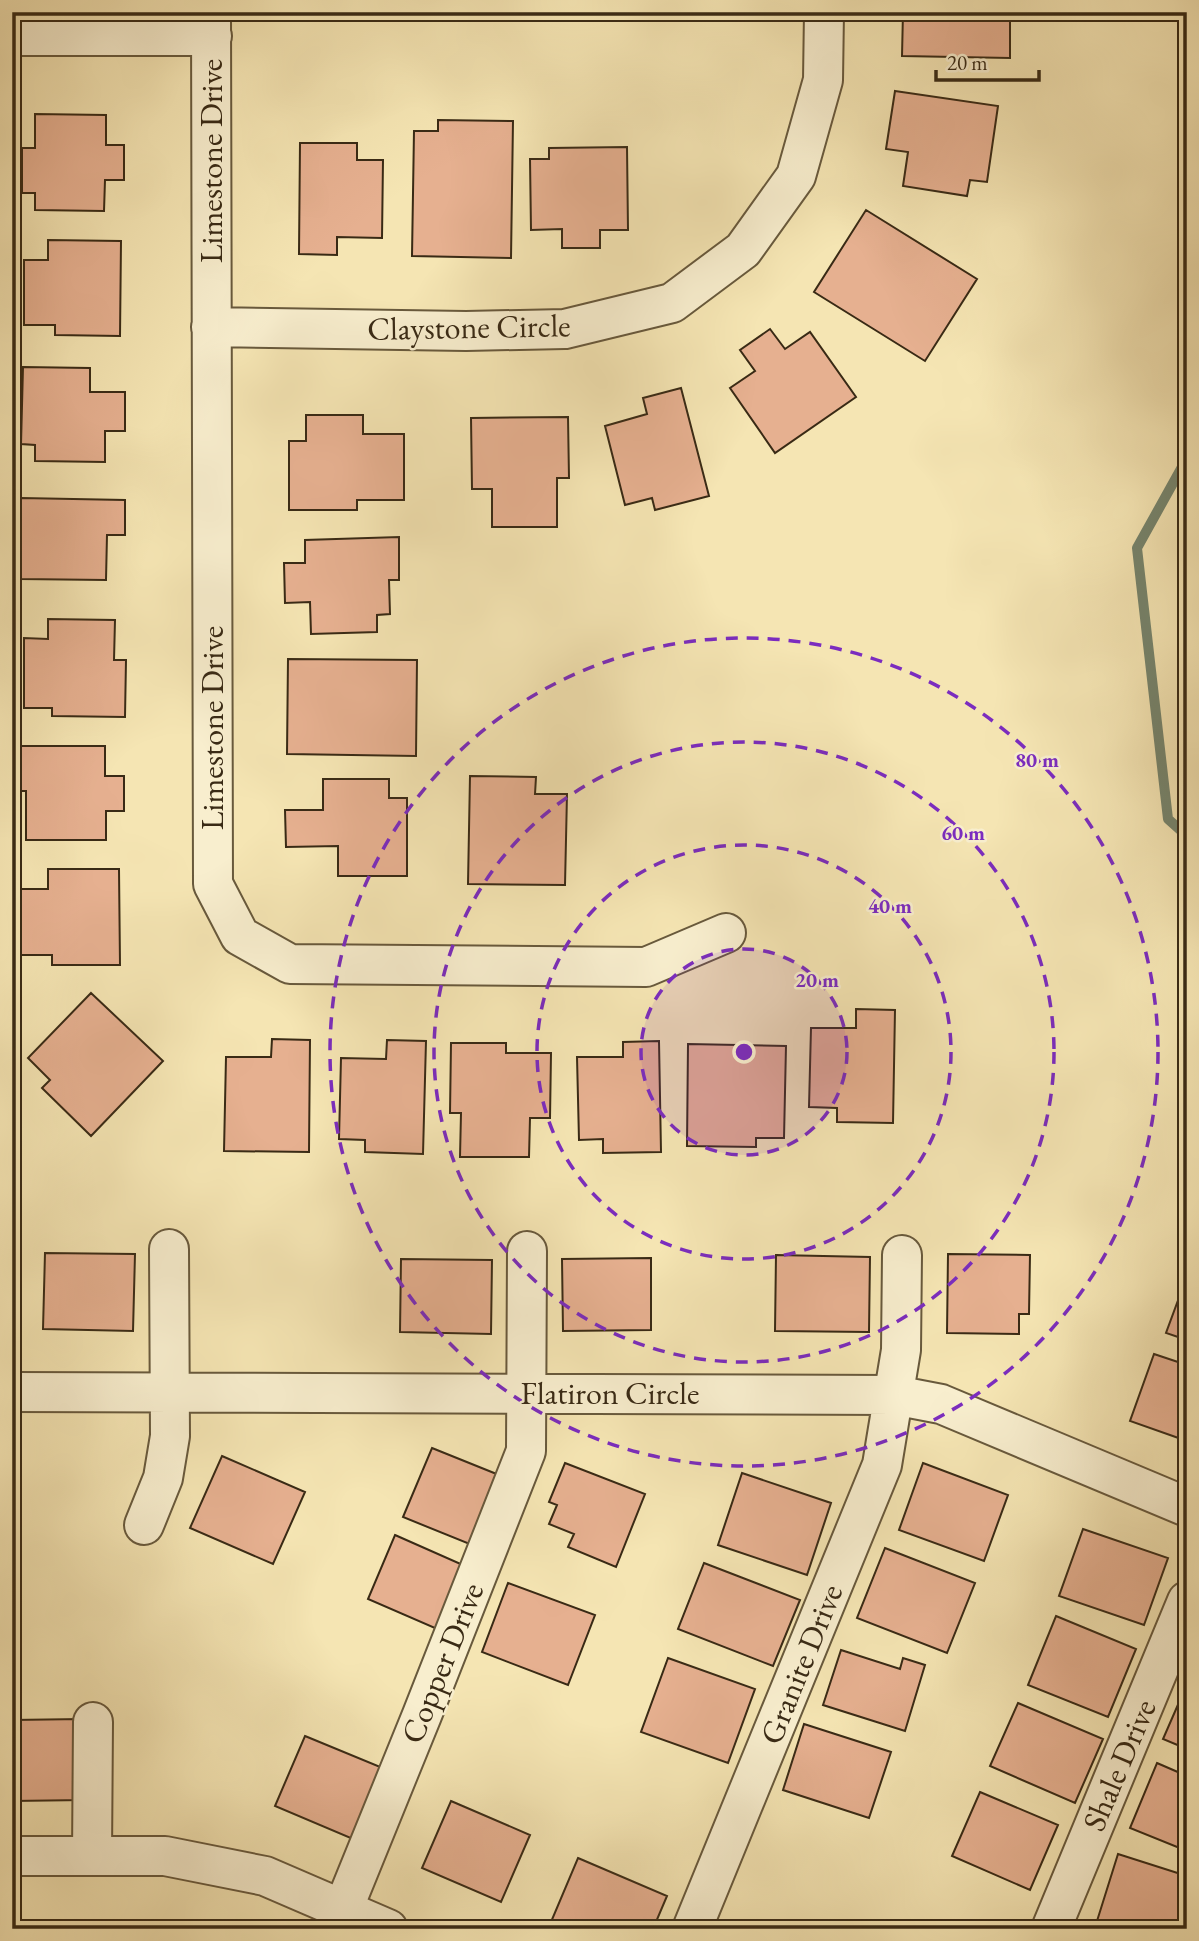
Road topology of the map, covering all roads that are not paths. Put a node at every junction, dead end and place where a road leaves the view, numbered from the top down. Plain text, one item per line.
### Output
1 (824, 12) edge
2 (211, 24) edge
3 (12, 36) edge
4 (211, 327) junction
5 (726, 933) dead end
6 (169, 1249) dead end
7 (527, 1251) dead end
8 (902, 1255) dead end
9 (12, 1392) edge
10 (170, 1393) junction
11 (527, 1393) junction
12 (894, 1395) junction
13 (1187, 1507) edge
14 (144, 1525) dead end
15 (1187, 1601) edge
16 (93, 1721) dead end
17 (12, 1856) edge
18 (92, 1856) junction
19 (338, 1919) edge
20 (388, 1929) edge
21 (692, 1929) edge
22 (1051, 1929) edge

1 - 4 street, Claystone Circle
2 - 3 street
2 - 4 street, Limestone Drive
4 - 5 street, Limestone Drive
6 - 10 street
7 - 11 street, Copper Drive
8 - 12 street, Granite Drive
9 - 10 street, Flatiron Circle
10 - 11 street, Flatiron Circle
10 - 14 street
11 - 12 street, Flatiron Circle
11 - 19 street, Copper Drive
12 - 13 street, Flatiron Circle
12 - 21 street, Granite Drive
15 - 22 street, Shale Drive
16 - 18 street
17 - 18 street
18 - 19 street
19 - 20 street

